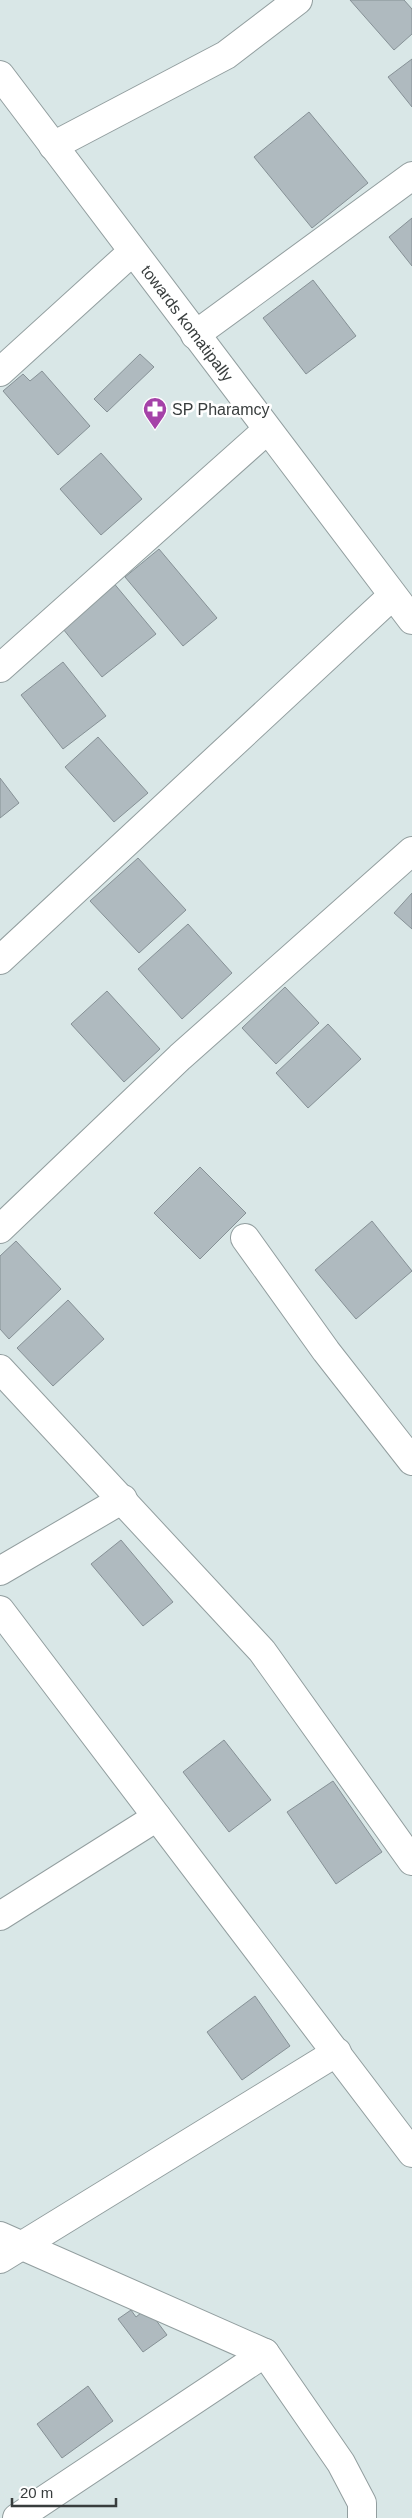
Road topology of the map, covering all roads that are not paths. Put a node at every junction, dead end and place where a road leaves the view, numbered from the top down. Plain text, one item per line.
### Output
1 (298, 0) edge
2 (0, 75) edge
3 (9, 105) edge
4 (53, 146) junction
5 (412, 176) edge
6 (132, 252) junction
7 (195, 335) junction
8 (0, 372) edge
9 (267, 430) junction
10 (392, 596) junction
11 (412, 620) edge
12 (0, 668) edge
13 (412, 851) edge
14 (0, 960) edge
15 (0, 1229) edge
16 (245, 1238) dead end
17 (0, 1369) edge
18 (412, 1461) edge
19 (123, 1500) junction
20 (0, 1571) edge
21 (0, 1610) edge
22 (158, 1817) junction
23 (412, 1861) edge
24 (0, 1916) edge
25 (337, 2052) junction
26 (412, 2152) edge
27 (11, 2240) edge
28 (0, 2259) edge
29 (265, 2353) junction
30 (16, 2518) edge
31 (362, 2518) edge

1 - 4 street
2 - 3 street, towards komatipally
3 - 4 street, towards komatipally
4 - 6 street, towards komatipally
5 - 7 street
6 - 7 street, towards komatipally
6 - 8 street
7 - 9 street, towards komatipally
9 - 10 street, towards komatipally
9 - 12 street
10 - 11 street, towards komatipally
10 - 14 street
13 - 15 street
16 - 18 street
17 - 19 street
19 - 20 street
19 - 23 street
21 - 22 street
22 - 24 street
22 - 25 street
25 - 26 street
25 - 27 street
27 - 28 street
27 - 29 street
29 - 30 street
29 - 31 street

